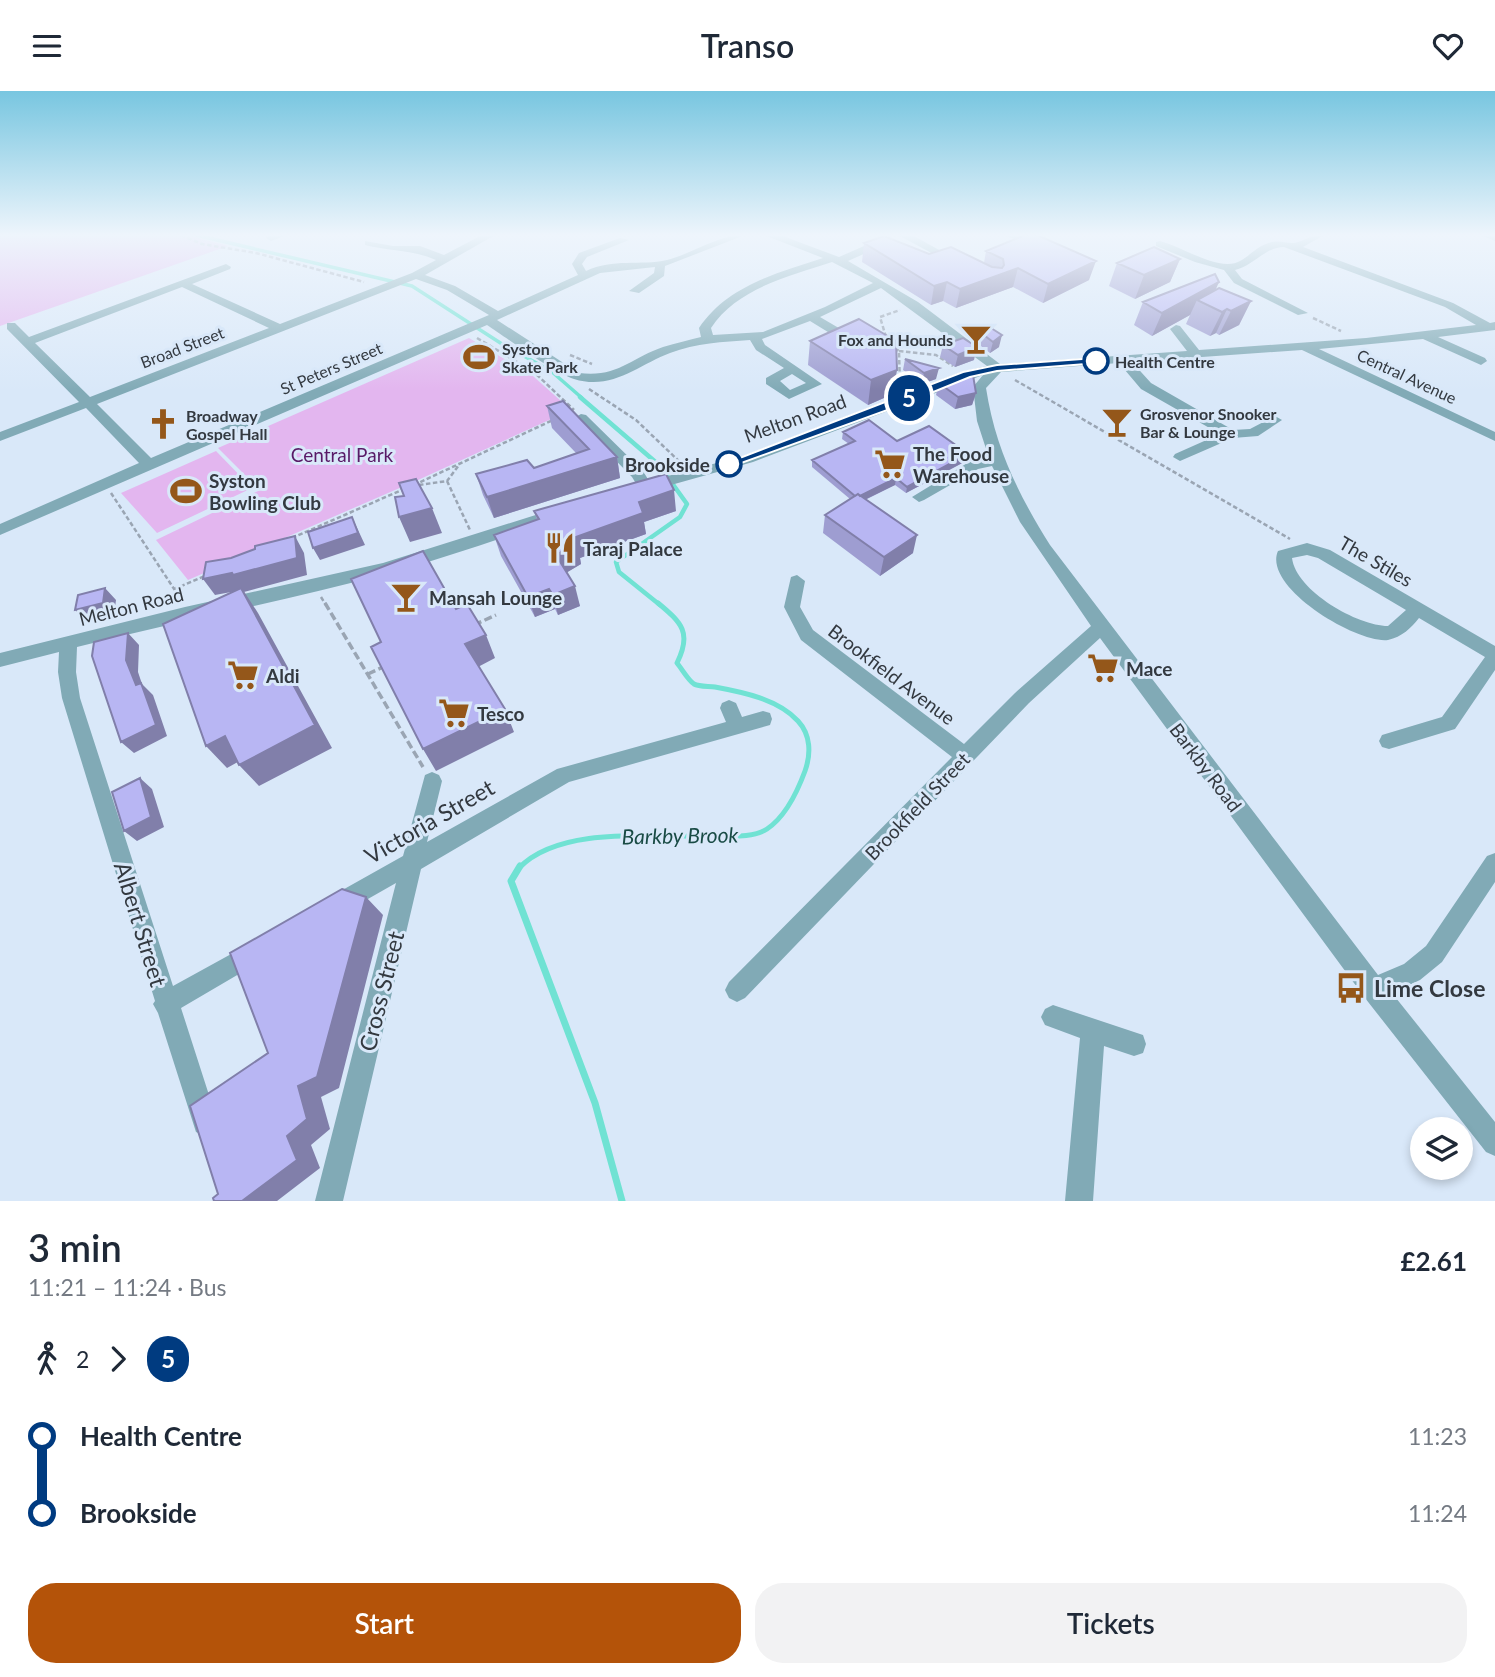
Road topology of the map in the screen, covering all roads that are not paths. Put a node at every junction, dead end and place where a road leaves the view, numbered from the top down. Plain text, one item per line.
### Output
1 (172, 287) edge
2 (190, 287) edge
3 (386, 287) edge
4 (448, 287) edge
5 (560, 287) edge
6 (641, 287) edge
7 (764, 287) edge
8 (871, 287) edge
9 (888, 287) edge
10 (1248, 287) edge
11 (1403, 287) edge
12 (635, 291) dead end
13 (1291, 312) road end
14 (811, 317) junction
15 (490, 319) junction
16 (11, 325) dead end
17 (1492, 326) edge
18 (278, 328) junction
19 (1175, 329) dead end
20 (1427, 336) junction
21 (755, 337) junction
22 (845, 337) edge
23 (708, 339) junction
24 (29, 341) junction
25 (1304, 347) junction
26 (1196, 354) junction
27 (1122, 359) junction
28 (1481, 361) dead end
29 (997, 368) junction
30 (792, 369) dead end
31 (89, 401) junction
32 (580, 417) edge
33 (1275, 420) dead end
34 (1231, 434) junction
35 (0, 436) edge
36 (1495, 437) edge
37 (1180, 457) dead end
38 (999, 461) junction
39 (149, 464) junction
40 (919, 497) dead end
41 (558, 513) edge
42 (0, 530) edge
43 (797, 581) dead end
44 (1417, 609) junction
45 (1101, 627) junction
46 (68, 643) junction
47 (1495, 655) edge
48 (0, 660) edge
49 (763, 719) dead end
50 (1389, 741) dead end
51 (965, 756) junction
52 (432, 781) road end
53 (414, 861) junction
54 (1495, 863) edge
55 (319, 915) edge
56 (272, 943) edge
57 (737, 990) dead end
58 (1373, 990) junction
59 (165, 1004) junction
60 (1053, 1017) dead end
61 (1093, 1030) junction
62 (1134, 1044) dead end
63 (1495, 1143) edge
64 (213, 1148) edge
65 (329, 1201) edge
66 (1079, 1201) edge

1 - 24 street
2 - 18 street
3 - 18 street, Broad Street
4 - 15 street
5 - 15 street, St Peters Street
6 - 12 street
7 - 23 street
8 - 14 street
9 - 29 street
10 - 13 street
11 - 17 street
14 - 21 street
14 - 22 street
15 - 23 street
15 - 39 street, St Peters Street
16 - 24 street
17 - 20 street, Melton Road
18 - 31 street, Broad Street
19 - 26 street
20 - 25 street, Melton Road
20 - 28 street
21 - 23 street
21 - 30 street
24 - 31 street
25 - 26 street, Melton Road
25 - 36 street, Central Avenue
26 - 27 street, Melton Road
27 - 29 street, Melton Road
27 - 34 street
29 - 32 street, Melton Road
29 - 38 street, Barkby Road
31 - 35 street, Broad Street
31 - 39 street
33 - 34 street
34 - 37 street
38 - 40 street
38 - 45 street, Barkby Road
39 - 42 street, St Peters Street
41 - 46 street, Melton Road
43 - 51 street, Brookfield Avenue
44 - 44 street, The Stiles
44 - 47 street, The Stiles
45 - 51 street, Brookfield Street
45 - 58 street, Barkby Road
46 - 48 street, Melton Road
46 - 59 street, Albert Street
47 - 50 street
49 - 53 street, Victoria Street
51 - 57 street, Brookfield Street
52 - 53 street, Cross Street
53 - 55 street, Victoria Street
53 - 65 street, Cross Street
54 - 58 street
56 - 59 street
58 - 63 street, Barkby Road
59 - 64 street, Albert Street
60 - 61 street
61 - 62 street
61 - 66 street

